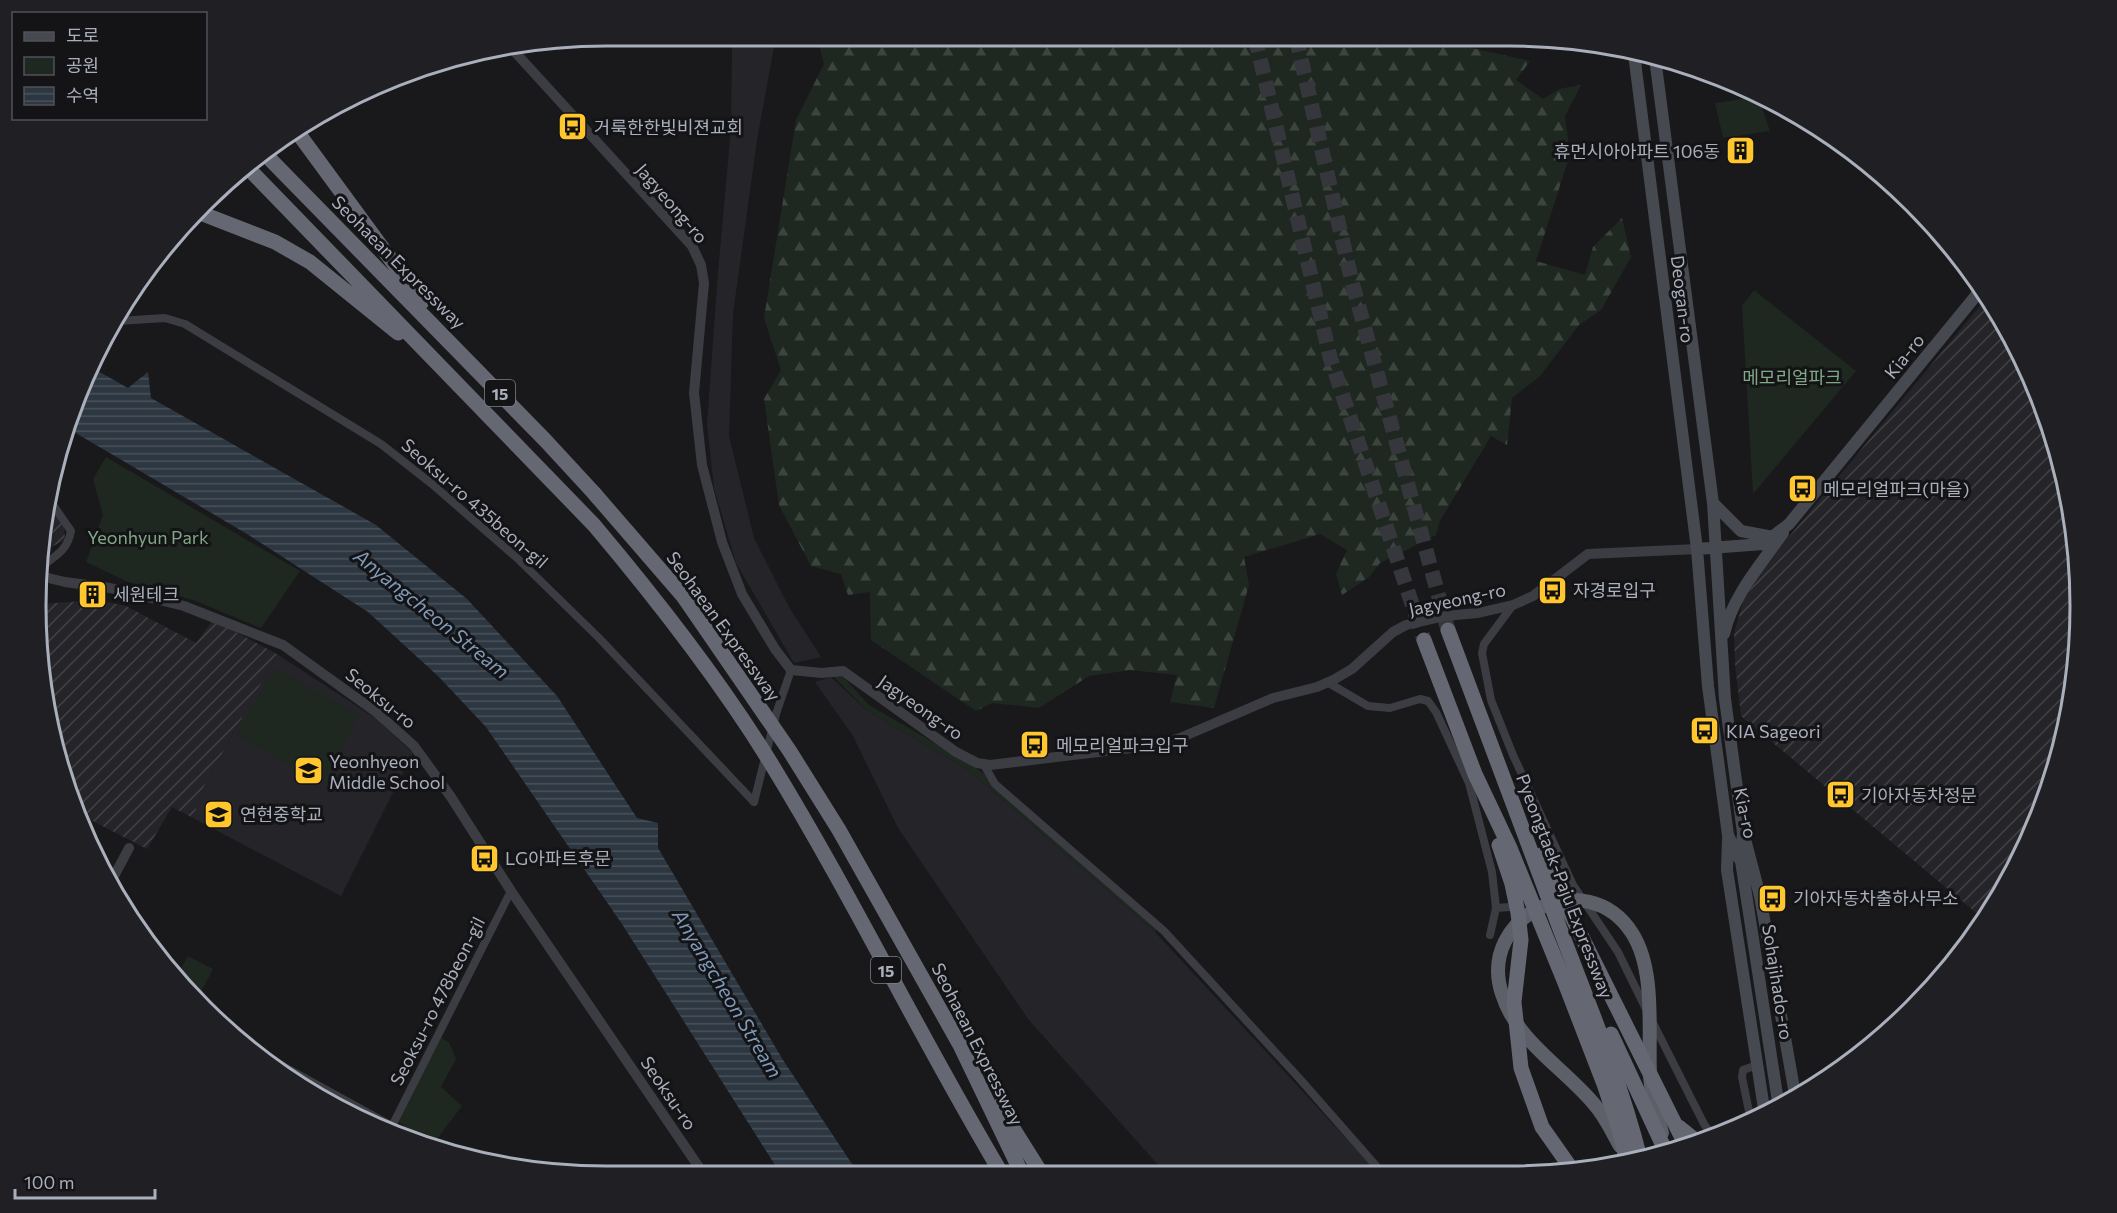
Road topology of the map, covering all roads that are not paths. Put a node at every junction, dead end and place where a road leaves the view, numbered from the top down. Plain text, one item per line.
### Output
1 (517, 54) edge
2 (1635, 61) edge
3 (1656, 66) edge
4 (301, 137) edge
5 (270, 159) edge
6 (253, 173) edge
7 (207, 215) edge
8 (1976, 295) edge
9 (125, 321) edge
10 (456, 348) junction
11 (444, 368) junction
12 (1713, 503) junction
13 (55, 508) edge
14 (1789, 524) junction
15 (1773, 537) junction
16 (1715, 547) junction
17 (1697, 549) junction
18 (49, 561) edge
19 (48, 578) edge
20 (1513, 605) junction
21 (1448, 630) tunnel mouth
22 (1425, 640) tunnel mouth
23 (1721, 647) junction
24 (791, 670) junction
25 (1327, 682) junction
26 (983, 764) junction
27 (1498, 766) junction
28 (1475, 774) junction
29 (1743, 833) junction
30 (1728, 835) junction
31 (129, 848) dead end
32 (1740, 861) junction
33 (115, 874) edge
34 (511, 891) junction
35 (1510, 907) dead end
36 (1496, 908) junction
37 (1490, 935) dead end
38 (1577, 974) junction
39 (960, 1045) junction
40 (1757, 1065) junction
41 (306, 1079) edge
42 (1794, 1089) edge
43 (1777, 1098) edge
44 (959, 1102) junction
45 (1764, 1106) edge
46 (1749, 1113) edge
47 (371, 1114) edge
48 (393, 1124) edge
49 (1677, 1126) junction
50 (1542, 1127) junction
51 (1709, 1130) edge
52 (1691, 1137) edge
53 (1683, 1139) edge
54 (1665, 1144) edge
55 (1663, 1145) edge
56 (1630, 1153) edge
57 (1628, 1154) edge
58 (1629, 1154) edge
59 (1568, 1163) edge
60 (1574, 1163) edge
61 (698, 1166) edge
62 (988, 1166) edge
63 (997, 1166) edge
64 (1018, 1166) edge
65 (1037, 1166) edge
66 (1376, 1166) edge

1 - 24 street, Jagyeong-ro
2 - 17 main road, Deogan-ro
3 - 12 main road, Deogan-ro
4 - 10 highway
5 - 10 highway, Seohaean Expressway / 15
6 - 11 highway, 15
7 - 11 highway
8 - 14 main road, Kia-ro
9 - 24 street, Seoksu-ro 435beon-gil
10 - 39 highway, Seohaean Expressway / 15
11 - 44 highway, 15
12 - 15 main road
12 - 16 main road, Deogan-ro
13 - 18 street
14 - 15 main road, Kia-ro
14 - 23 main road
15 - 16 main road, Kia-ro
16 - 17 main road, Kia-ro
16 - 23 main road, Kia-ro
17 - 20 street, Jagyeong-ro
17 - 30 main road, Kia-ro
19 - 34 street, Seoksu-ro
20 - 25 street, Jagyeong-ro
20 - 51 street
21 - 27 highway, Pyeongtaek-Paju Expressway
22 - 28 highway, Pyeongtaek-Paju Expressway
23 - 29 main road, Kia-ro
24 - 26 street, Jagyeong-ro
25 - 26 street, Jagyeong-ro
25 - 36 street
26 - 66 street
27 - 38 highway, Pyeongtaek-Paju Expressway
27 - 49 highway
28 - 50 highway
28 - 58 highway, Pyeongtaek-Paju Expressway
29 - 32 main road, Kia-ro
29 - 42 main road
30 - 32 main road, Kia-ro
30 - 40 main road
31 - 33 street
32 - 43 main road, Sohajihado-ro
34 - 48 street, Seoksu-ro 478beon-gil
34 - 61 street, Seoksu-ro
35 - 36 street
36 - 37 street
38 - 55 highway
38 - 56 highway, Pyeongtaek-Paju Expressway
39 - 64 highway, Seohaean Expressway / 15
39 - 65 highway
40 - 45 main road
40 - 46 street
41 - 47 street
44 - 62 highway
44 - 63 highway, 15
49 - 52 highway
49 - 53 highway
50 - 59 highway
50 - 60 highway
54 - 57 highway

